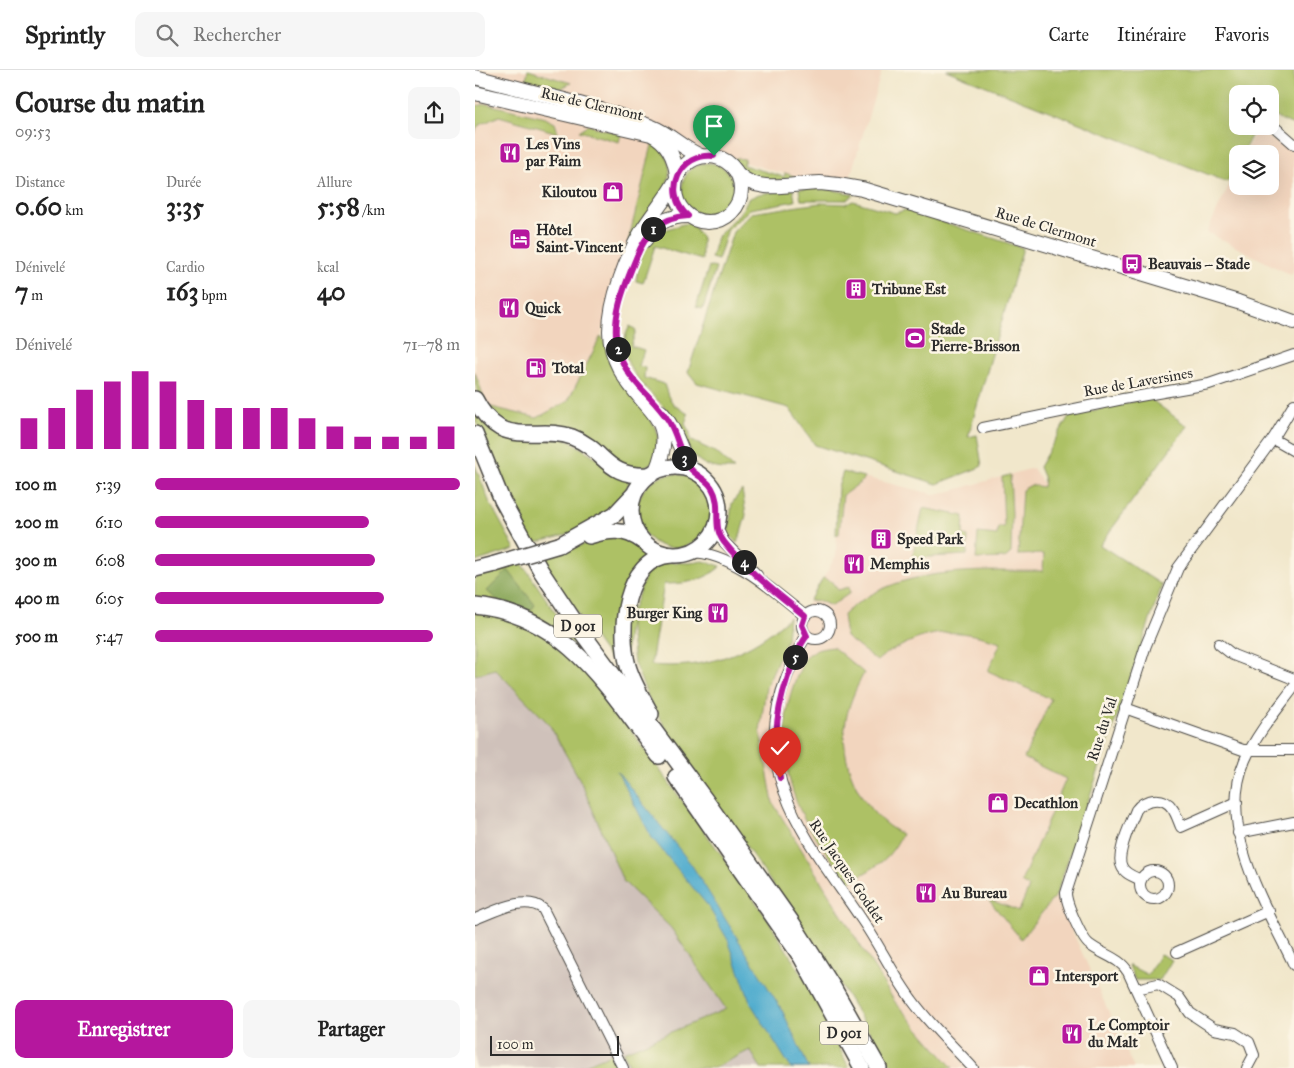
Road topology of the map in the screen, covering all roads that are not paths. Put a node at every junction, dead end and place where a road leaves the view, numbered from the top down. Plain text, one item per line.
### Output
1 (475, 77) edge
2 (475, 93) edge
3 (493, 97) junction
4 (475, 101) edge
5 (1279, 131) edge
6 (1294, 144) edge
7 (701, 156) junction
8 (738, 174) junction
9 (676, 179) junction
10 (784, 185) junction
11 (739, 202) junction
12 (688, 216) junction
13 (1294, 321) edge
14 (1294, 355) edge
15 (475, 399) edge
16 (1294, 404) edge
17 (983, 428) dead end
18 (475, 434) edge
19 (1273, 439) junction
20 (1294, 451) edge
21 (475, 452) edge
22 (691, 470) junction
23 (653, 473) junction
24 (635, 491) junction
25 (716, 526) junction
26 (643, 542) junction
27 (559, 545) junction
28 (691, 552) junction
29 (671, 555) junction
30 (475, 569) edge
31 (766, 585) junction
32 (475, 606) edge
33 (805, 616) junction
34 (807, 636) junction
35 (1219, 644) dead end
36 (1294, 679) edge
37 (1294, 686) edge
38 (1125, 708) junction
39 (1294, 750) edge
40 (1249, 751) junction
41 (683, 787) junction
42 (707, 802) junction
43 (1237, 802) junction
44 (1294, 822) edge
45 (1238, 834) junction
46 (1141, 880) dead end
47 (1269, 911) junction
48 (475, 919) edge
49 (1177, 952) dead end
50 (1294, 965) edge
51 (1135, 989) junction
52 (829, 992) junction
53 (623, 1068) edge
54 (852, 1068) edge
55 (863, 1068) edge
56 (879, 1068) edge
57 (890, 1068) edge
58 (973, 1068) edge
59 (1172, 1068) edge
60 (1247, 1068) edge

1 - 7 main road, Rue de Clermont
2 - 3 main road, Rue de Clermont
3 - 4 main road
3 - 9 main road, Rue de Clermont
5 - 6 street
7 - 8 main road
7 - 9 main road
8 - 10 main road, Rue de Clermont
8 - 11 main road
9 - 12 main road
9 - 23 main road
10 - 11 main road, Rue de Clermont
10 - 13 main road, Rue de Clermont
11 - 12 main road
12 - 22 main road
14 - 17 street, Rue de Laversines
15 - 23 main road
16 - 19 street, Rue du Val
18 - 42 main road, D 901
19 - 20 street
19 - 38 street, Rue du Val
21 - 41 main road, D 901
22 - 23 main road
22 - 25 main road
23 - 24 main road
24 - 26 main road
24 - 27 main road
25 - 28 main road
25 - 31 street
26 - 27 main road
26 - 29 main road
27 - 30 main road, bridge
28 - 29 main road
28 - 31 street
29 - 42 main road
31 - 33 street
32 - 41 main road
33 - 34 street
33 - 34 street
34 - 58 street, Rue Jacques Goddet
35 - 36 street
37 - 40 street
38 - 40 street
38 - 51 street, Rue du Val
39 - 40 street
40 - 43 street
41 - 52 main road, D 901
42 - 52 main road, D 901
43 - 45 street
43 - 46 street
44 - 45 street
45 - 47 street
47 - 49 street
47 - 50 street
48 - 53 street
51 - 59 street, Rue du Val
51 - 60 street
52 - 54 main road
52 - 55 main road, D 901
52 - 56 main road, D 901
52 - 57 main road

